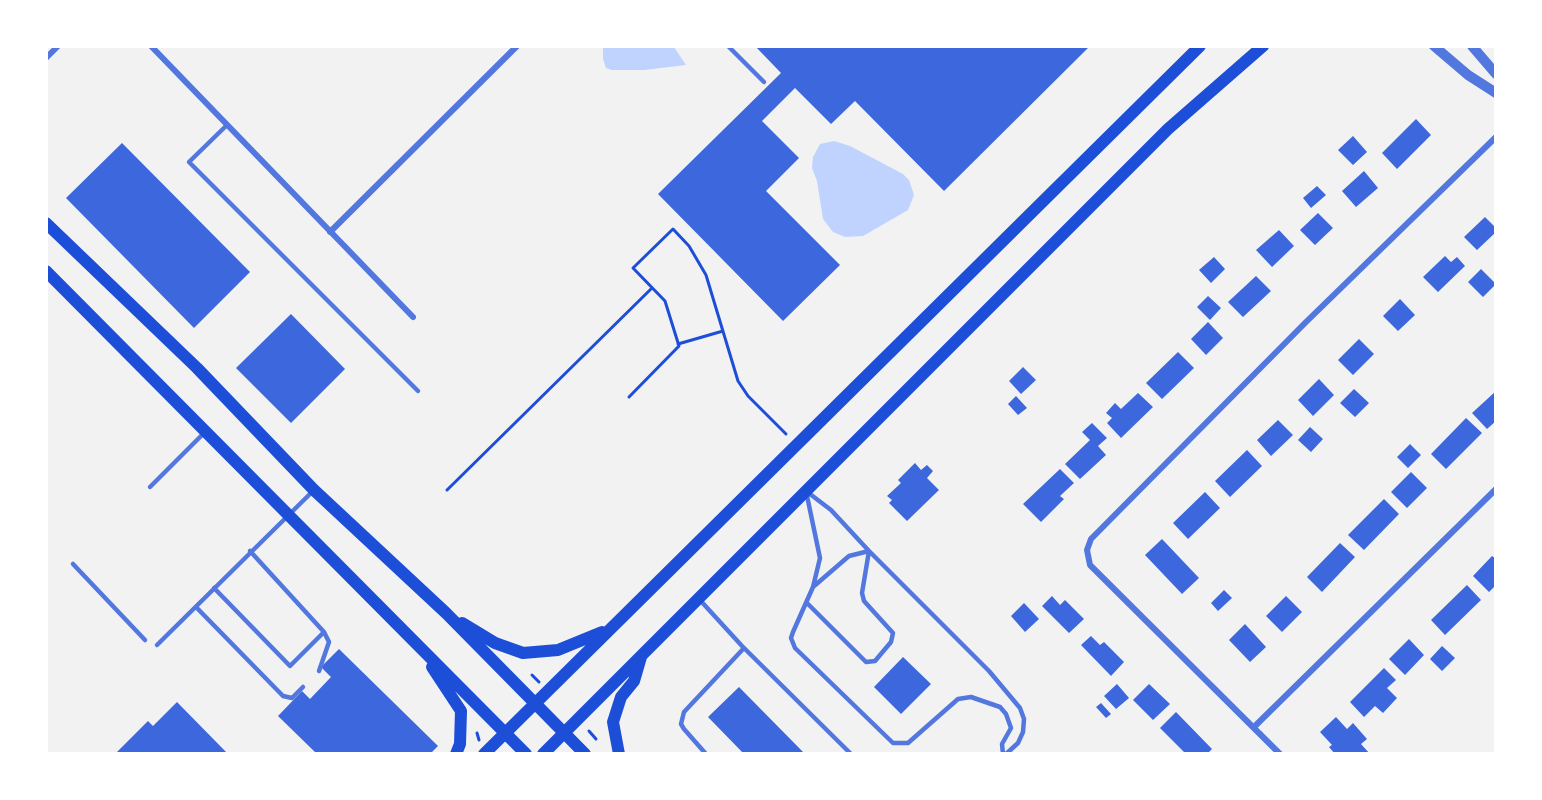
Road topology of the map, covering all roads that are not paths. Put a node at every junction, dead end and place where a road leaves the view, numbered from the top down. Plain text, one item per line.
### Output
1 (58, 46) edge
2 (517, 46) edge
3 (728, 46) edge
4 (1200, 46) edge
5 (1263, 46) edge
6 (1434, 46) edge
7 (1472, 46) edge
8 (155, 48) edge
9 (46, 58) edge
10 (1496, 74) edge
11 (764, 82) dead end
12 (1496, 93) edge
13 (227, 125) junction
14 (1496, 137) edge
15 (46, 223) edge
16 (330, 232) junction
17 (46, 271) edge
18 (413, 317) dead end
19 (418, 391) dead end
20 (207, 430) junction
21 (150, 487) dead end
22 (1496, 489) edge
23 (314, 490) junction
24 (806, 491) junction
25 (290, 514) junction
26 (250, 551) junction
27 (869, 551) junction
28 (73, 564) dead end
29 (813, 587) junction
30 (214, 588) junction
31 (698, 598) junction
32 (807, 603) junction
33 (196, 607) junction
34 (446, 613) junction
35 (609, 629) junction
36 (324, 632) junction
37 (145, 640) dead end
38 (417, 643) junction
39 (157, 645) dead end
40 (744, 648) junction
41 (642, 654) junction
42 (319, 671) dead end
43 (303, 687) dead end
44 (534, 703) junction
45 (1254, 727) junction
46 (505, 733) junction
47 (564, 733) junction
48 (588, 749) edge
49 (456, 753) edge
50 (484, 753) edge
51 (526, 753) edge
52 (543, 753) edge
53 (619, 753) edge
54 (706, 753) edge
55 (850, 753) edge
56 (1004, 753) edge
57 (1280, 753) edge

1 - 9 street
2 - 16 street
3 - 11 lane
4 - 35 main road
5 - 24 main road
6 - 12 street
7 - 10 street
8 - 13 street
13 - 16 street
13 - 19 lane
14 - 45 street
15 - 23 main road
16 - 18 street
17 - 20 main road
20 - 21 lane
20 - 25 main road
22 - 45 street
23 - 25 lane
23 - 34 main road
24 - 27 lane
24 - 29 lane
24 - 31 main road
25 - 26 lane
25 - 38 main road
26 - 30 lane
26 - 36 lane
27 - 29 lane
27 - 32 lane
27 - 56 lane
28 - 37 lane
29 - 32 lane
30 - 33 lane
30 - 36 lane
31 - 40 lane
31 - 41 main road
32 - 56 lane
33 - 39 lane
33 - 43 lane
34 - 35 main road
34 - 44 main road
35 - 44 main road
36 - 42 lane
38 - 46 main road
38 - 49 main road
40 - 54 lane
40 - 55 lane
41 - 47 main road
41 - 53 main road
44 - 46 main road
44 - 47 main road
45 - 57 street
46 - 50 main road
46 - 51 main road
47 - 48 main road
47 - 52 main road

